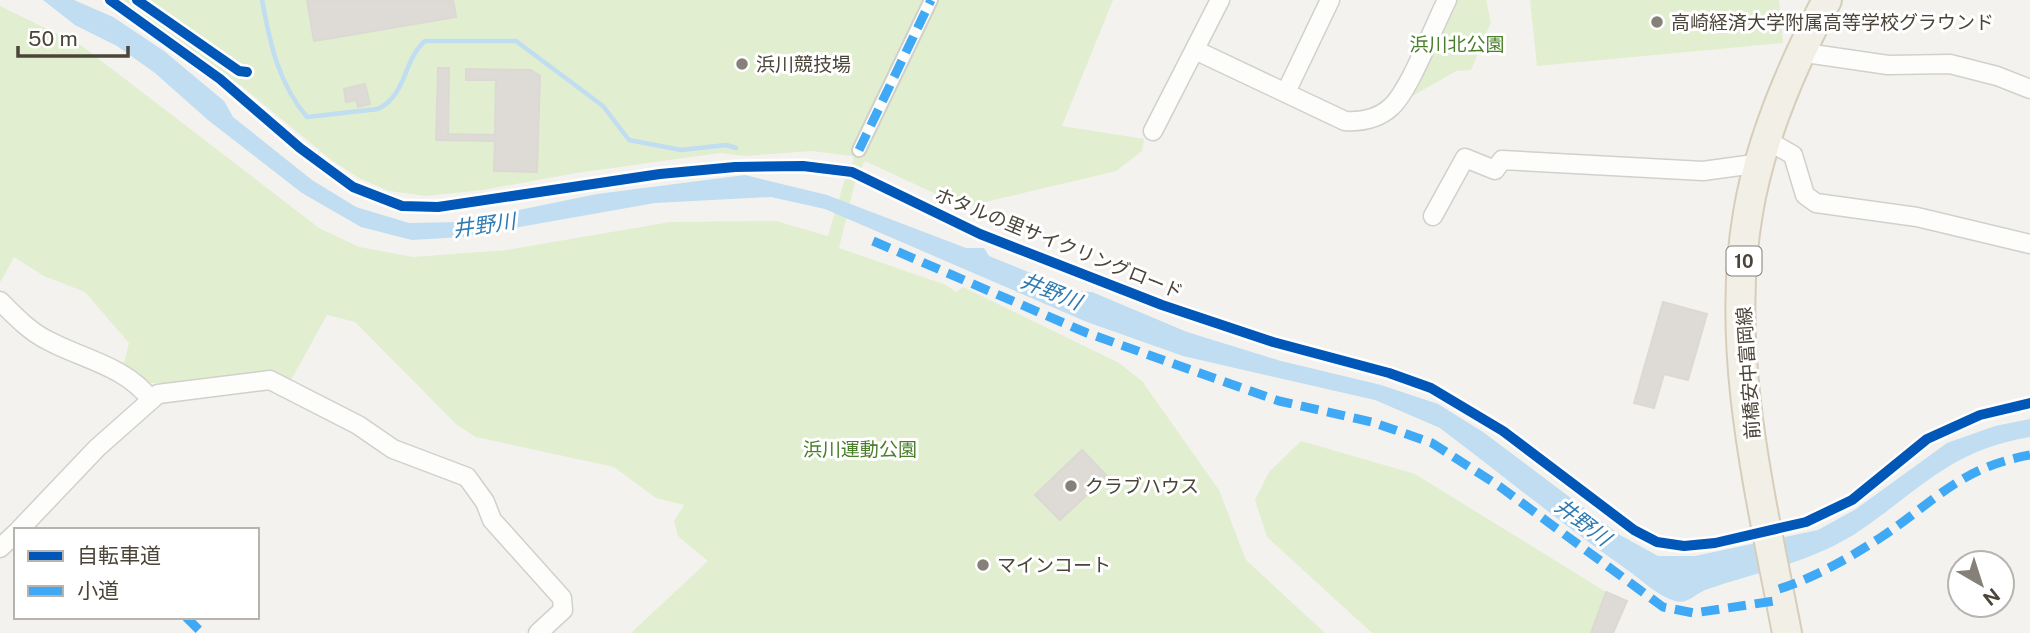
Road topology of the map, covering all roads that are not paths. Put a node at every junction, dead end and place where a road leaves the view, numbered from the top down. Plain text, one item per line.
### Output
1 (931, 0) edge
2 (1220, 0) edge
3 (1330, 0) edge
4 (1447, 0) edge
5 (1827, 0) edge
6 (1195, 50) junction
7 (1799, 52) junction
8 (2030, 89) edge
9 (1286, 92) junction
10 (1153, 131) dead end
11 (859, 150) dead end
12 (1763, 156) junction
13 (1433, 216) dead end
14 (2030, 244) edge
15 (0, 301) edge
16 (151, 400) junction
17 (20, 528) edge
18 (14, 534) edge
19 (0, 548) edge
20 (538, 633) edge
21 (1787, 633) edge

1 - 11 street
2 - 6 street
3 - 9 street
4 - 9 street
5 - 7 main road, 前橋安中富岡線 / 10
6 - 9 street
6 - 10 street
7 - 8 street
7 - 12 main road, 前橋安中富岡線 / 10
12 - 13 street
12 - 14 street
12 - 21 main road, 前橋安中富岡線 / 10
15 - 16 street
16 - 17 street
16 - 20 street
18 - 19 street

